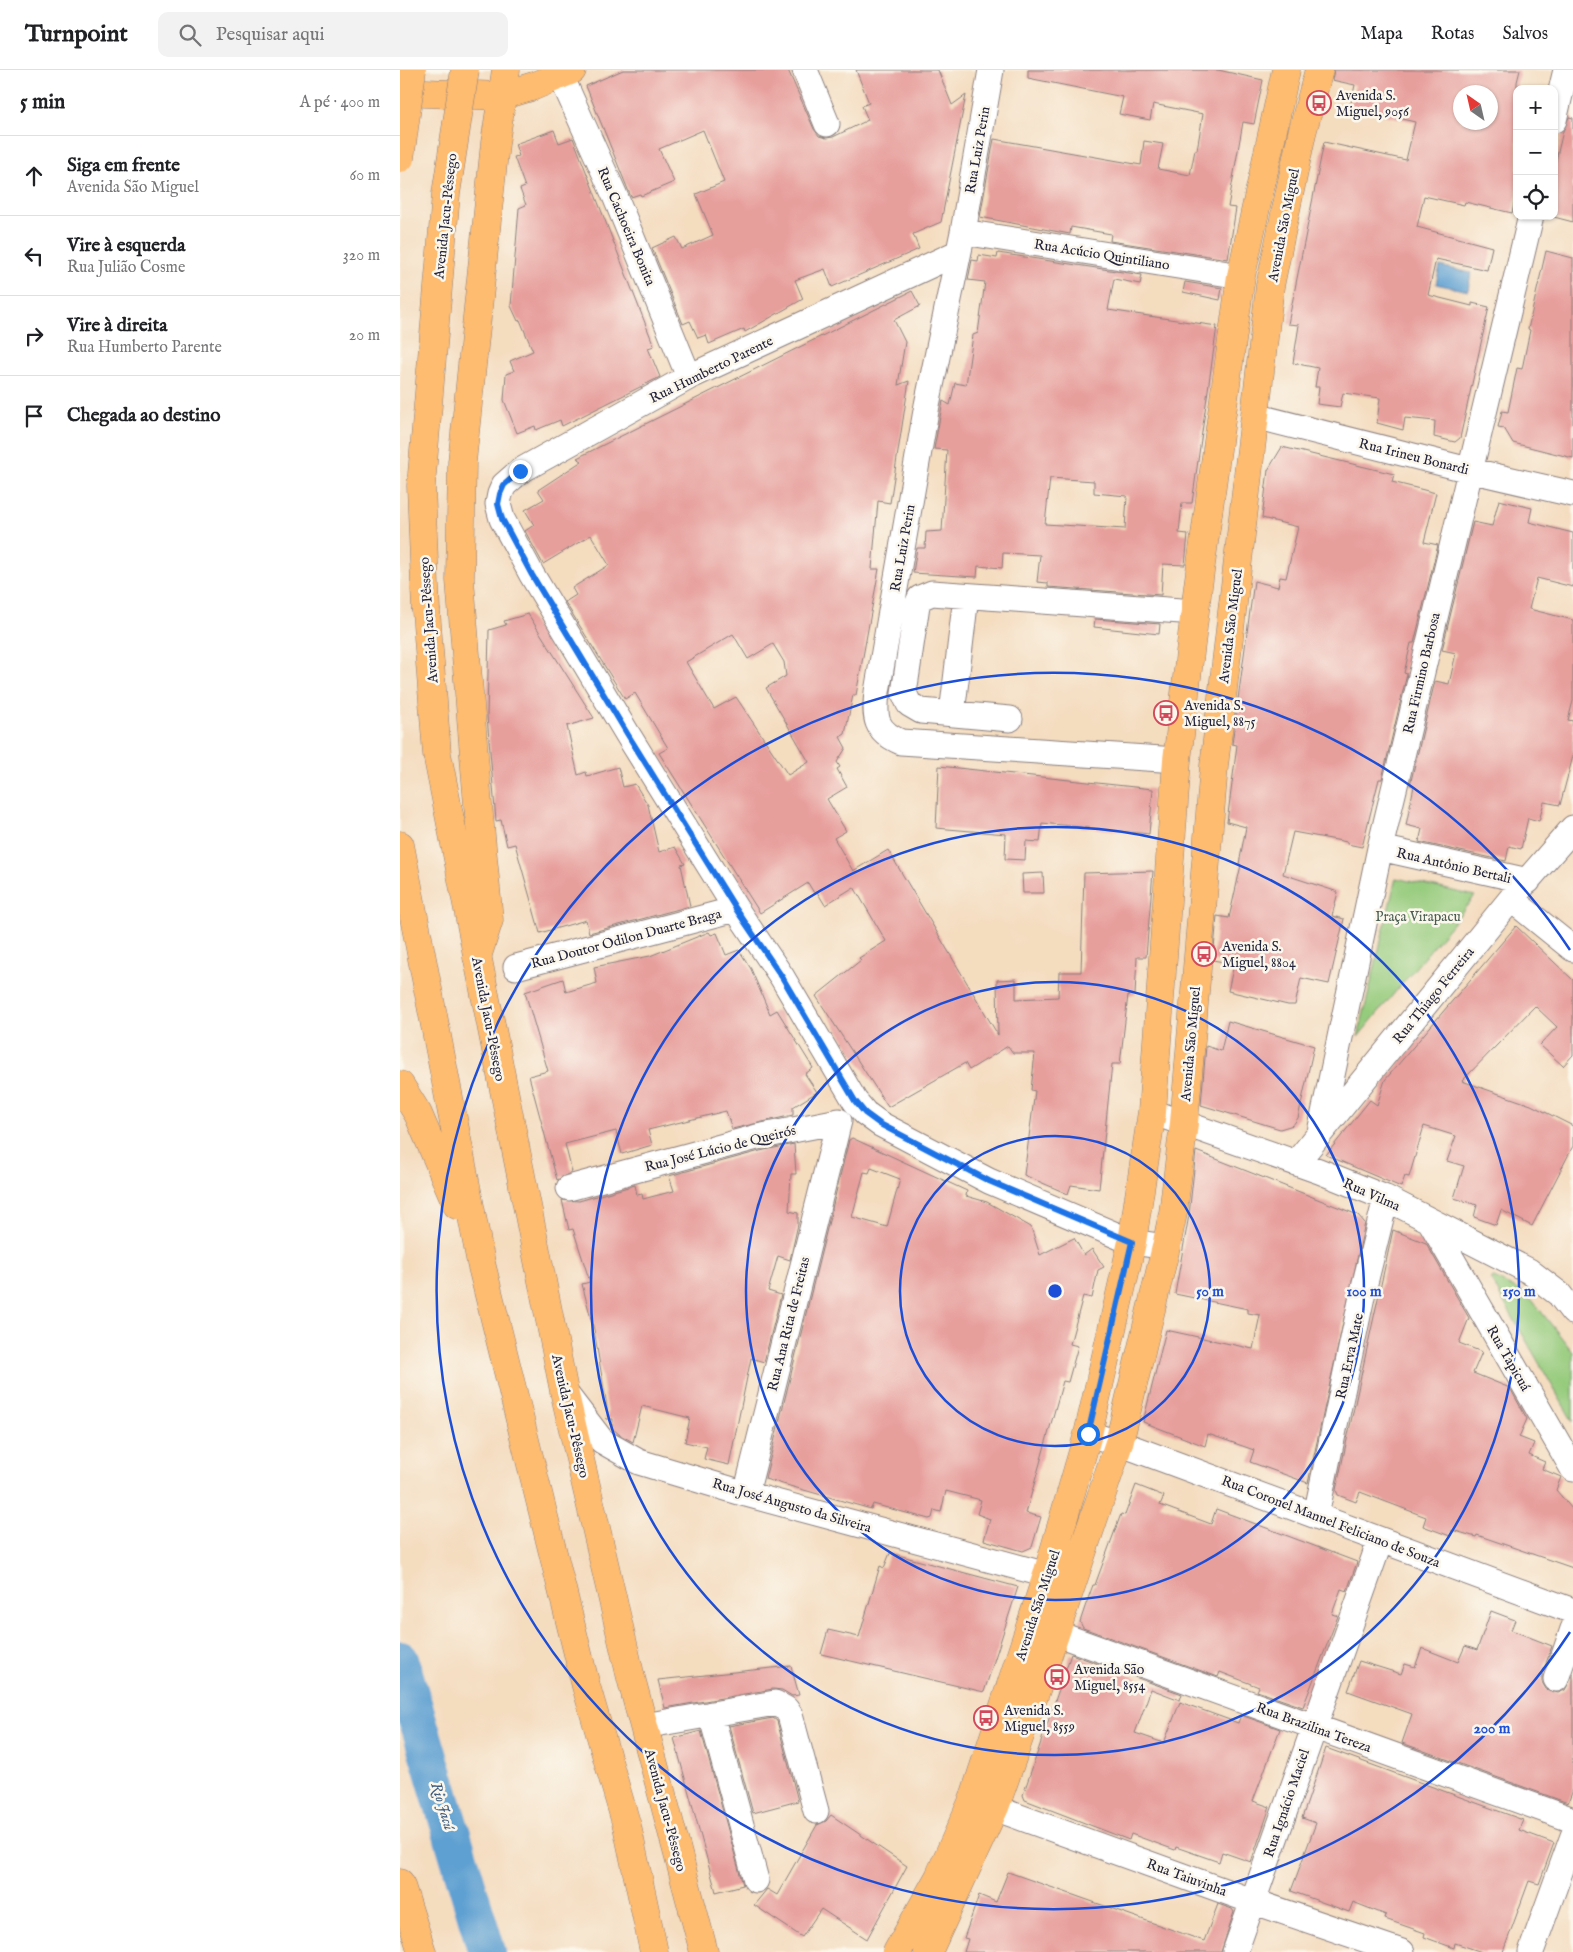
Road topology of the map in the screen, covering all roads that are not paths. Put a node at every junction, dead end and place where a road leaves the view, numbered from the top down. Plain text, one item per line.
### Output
1 (412, 70) edge
2 (465, 70) edge
3 (805, 70) edge
4 (991, 70) edge
5 (1286, 70) edge
6 (1319, 70) edge
7 (1566, 70) edge
8 (566, 73) edge
9 (504, 83) edge
10 (400, 92) edge
11 (1558, 103) edge
12 (827, 124) dead end
13 (400, 158) edge
14 (1530, 220) edge
15 (960, 243) junction
16 (1241, 276) junction
17 (689, 377) junction
18 (1255, 416) junction
19 (1469, 470) junction
20 (1573, 494) edge
21 (966, 596) junction
22 (1195, 612) junction
23 (952, 714) junction
24 (1010, 719) dead end
25 (1177, 760) junction
26 (1573, 828) edge
27 (400, 845) edge
28 (1380, 848) junction
29 (1528, 881) junction
30 (1512, 899) junction
31 (736, 909) junction
32 (1573, 949) edge
33 (477, 957) junction
34 (516, 967) dead end
35 (400, 1085) edge
36 (1152, 1112) junction
37 (865, 1113) junction
38 (839, 1121) junction
39 (1184, 1122) junction
40 (1320, 1132) junction
41 (1296, 1163) junction
42 (569, 1188) dead end
43 (1386, 1198) junction
44 (1430, 1222) junction
45 (1132, 1242) junction
46 (1166, 1247) junction
47 (480, 1262) junction
48 (1573, 1312) edge
49 (564, 1391) junction
50 (1088, 1434) junction
51 (1119, 1443) junction
52 (1573, 1468) edge
53 (746, 1494) junction
54 (1316, 1515) junction
55 (1380, 1541) junction
56 (1047, 1576) junction
57 (1573, 1611) edge
58 (1573, 1629) edge
59 (1055, 1633) junction
60 (1556, 1679) dead end
61 (711, 1714) junction
62 (644, 1726) junction
63 (1313, 1727) junction
64 (984, 1804) junction
65 (816, 1811) dead end
66 (1573, 1820) edge
67 (1573, 1836) edge
68 (756, 1880) dead end
69 (400, 1883) edge
70 (1252, 1901) junction
71 (422, 1952) edge
72 (654, 1952) edge
73 (704, 1952) edge
74 (896, 1952) edge
75 (928, 1952) edge
76 (1235, 1952) edge
77 (1402, 1952) edge
78 (1531, 1952) edge

1 - 13 main road, bridge
2 - 33 main road, Avenida Jacu-Pêssego, bridge
3 - 12 street
4 - 15 street, Rua Luiz Perin
5 - 16 main road, Avenida São Miguel
6 - 18 main road, Avenida São Miguel
7 - 11 street
8 - 9 main road
8 - 17 street, Rua Cachoeira Bonita
9 - 10 main road
9 - 33 main road
14 - 19 street, Rua Firmino Barbosa
15 - 16 street, Rua Acúcio Quintiliano
15 - 17 street, Rua Humberto Parente
15 - 25 street, Rua Luiz Perin
16 - 22 main road, Avenida São Miguel
17 - 31 street, Rua Humberto Parente
18 - 19 street, Rua Irineu Bonardi
18 - 39 main road, Avenida São Miguel
19 - 20 street, Rua Irineu Bonardi
19 - 28 street, Rua Firmino Barbosa
21 - 22 street
21 - 23 street
21 - 23 street
22 - 25 main road, Avenida São Miguel
23 - 24 street
25 - 36 main road, Avenida São Miguel
26 - 29 street, Rua Thiago Ferreira
27 - 47 main road
28 - 29 street, Rua Antônio Bertali
28 - 40 street, Rua Firmino Barbosa
29 - 30 street, Rua Thiago Ferreira
30 - 32 street
30 - 40 street, Rua Thiago Ferreira
31 - 34 street, Rua Doutor Odilon Duarte Braga
31 - 37 street
33 - 49 main road, Avenida Jacu-Pêssego
35 - 47 main road
36 - 39 street, Rua Vilma
36 - 45 main road, Avenida São Miguel
37 - 38 street, Rua José Lúcio de Queirós
37 - 45 street
38 - 42 street, Rua José Lúcio de Queirós
38 - 53 street, Rua Ana Rita de Freitas
39 - 41 street, Rua Vilma
39 - 46 main road, Avenida São Miguel
40 - 41 street, Rua Thiago Ferreira
41 - 43 street, Rua Vilma
43 - 44 street, Rua Vilma
43 - 54 street, Rua Erva Mate
44 - 48 street, Rua Vilma
44 - 52 street, Rua Tapicuá
45 - 46 street
45 - 50 main road, Avenida São Miguel
46 - 51 main road, Avenida São Miguel
47 - 72 main road
49 - 53 street, Rua José Augusto da Silveira
49 - 62 main road, Avenida Jacu-Pêssego
50 - 51 street, Rua Coronel Manuel Feliciano de Souza
50 - 56 main road, Avenida São Miguel
51 - 54 street, Rua Coronel Manuel Feliciano de Souza
51 - 59 main road, Avenida São Miguel
53 - 56 street, Rua José Augusto da Silveira
54 - 55 street, Rua Coronel Manuel Feliciano de Souza
55 - 57 street, Rua Coronel Manuel Feliciano de Souza
55 - 63 street, Rua Ignácio Maciel
56 - 64 main road, Avenida São Miguel
58 - 60 street
59 - 63 street, Rua Brazilina Tereza
59 - 64 main road, Avenida São Miguel
61 - 62 street
61 - 65 street
61 - 68 street
62 - 73 main road, Avenida Jacu-Pêssego
63 - 66 street, Rua Brazilina Tereza
63 - 70 street, Rua Ignácio Maciel
64 - 70 street, Rua Taiuvinha
64 - 74 main road, Avenida São Miguel
64 - 75 main road, Avenida São Miguel
67 - 78 street
69 - 71 main road
70 - 76 street, Rua Ignácio Maciel
70 - 77 street, Rua Taiuvinha

